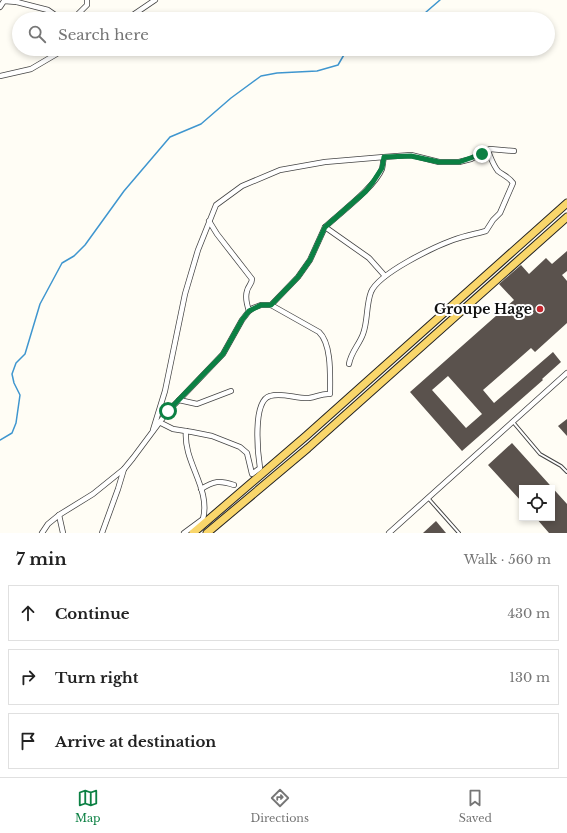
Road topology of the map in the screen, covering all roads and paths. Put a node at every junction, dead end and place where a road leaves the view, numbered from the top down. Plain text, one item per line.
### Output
1 (87, 0) edge
2 (14, 1) edge
3 (152, 1) edge
4 (0, 7) edge
5 (51, 12) edge
6 (80, 12) edge
7 (136, 12) edge
8 (53, 56) edge
9 (0, 76) edge
10 (488, 151) junction
11 (514, 151) dead end
12 (384, 157) junction
13 (567, 203) edge
14 (567, 217) edge
15 (209, 221) junction
16 (325, 227) junction
17 (385, 276) junction
18 (271, 305) junction
19 (249, 311) junction
20 (349, 364) dead end
21 (567, 373) edge
22 (231, 391) dead end
23 (179, 400) junction
24 (513, 421) junction
25 (159, 422) junction
26 (153, 430) junction
27 (186, 431) junction
28 (124, 469) junction
29 (567, 472) edge
30 (234, 485) dead end
31 (201, 489) junction
32 (428, 498) junction
33 (59, 515) junction
34 (42, 533) edge
35 (63, 533) edge
36 (102, 533) edge
37 (184, 533) edge
38 (193, 533) edge
39 (207, 533) edge
40 (389, 533) edge
41 (459, 533) edge

1 - 6 street
2 - 4 street
2 - 5 street
3 - 7 street
8 - 9 street
10 - 11 street
10 - 12 street
10 - 17 street
12 - 15 street
12 - 16 street
13 - 38 main road
14 - 39 main road
15 - 19 street
15 - 26 street
16 - 17 street
16 - 18 street
17 - 20 street
18 - 19 street
18 - 27 street
19 - 23 street
21 - 24 street
22 - 23 street
23 - 25 street
24 - 29 lane
24 - 32 street
25 - 26 street
25 - 27 street
26 - 28 street
27 - 31 street
28 - 33 street
28 - 36 street
30 - 31 street
31 - 37 street
32 - 40 street
32 - 41 lane
33 - 34 street
33 - 35 street

